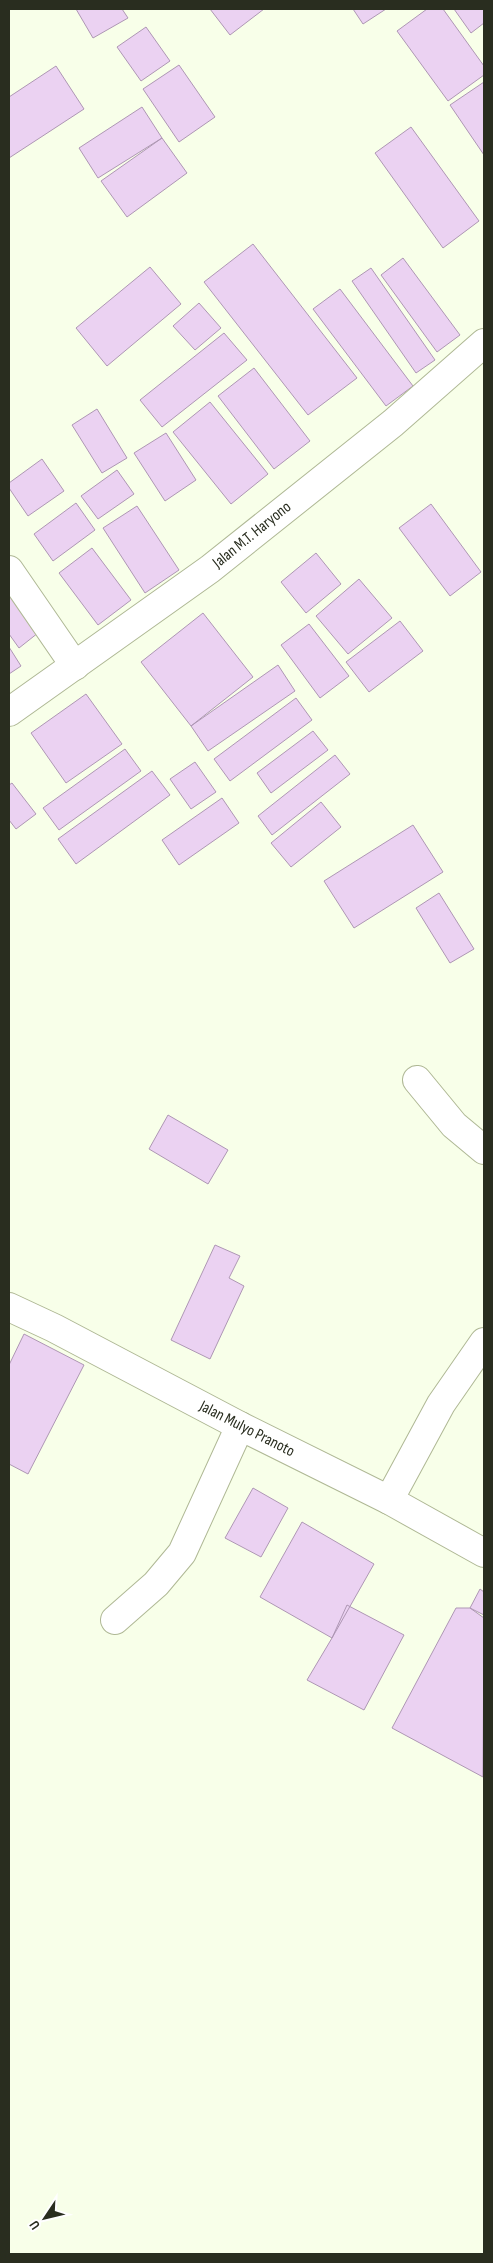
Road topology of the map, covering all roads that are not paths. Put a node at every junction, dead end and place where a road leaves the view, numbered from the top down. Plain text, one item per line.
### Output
1 (484, 343) edge
2 (9, 570) edge
3 (75, 666) junction
4 (9, 712) edge
5 (417, 1080) dead end
6 (484, 1150) edge
7 (9, 1307) edge
8 (484, 1342) edge
9 (240, 1426) junction
10 (389, 1500) junction
11 (484, 1553) edge
12 (115, 1620) dead end

1 - 3 street, Jalan M.T. Haryono
2 - 3 street
3 - 4 street, Jalan M.T. Haryono
5 - 6 street
7 - 9 street, Jalan Mulyo Pranoto
8 - 10 street
9 - 10 street, Jalan Mulyo Pranoto
9 - 12 street
10 - 11 street, Jalan Mulyo Pranoto

